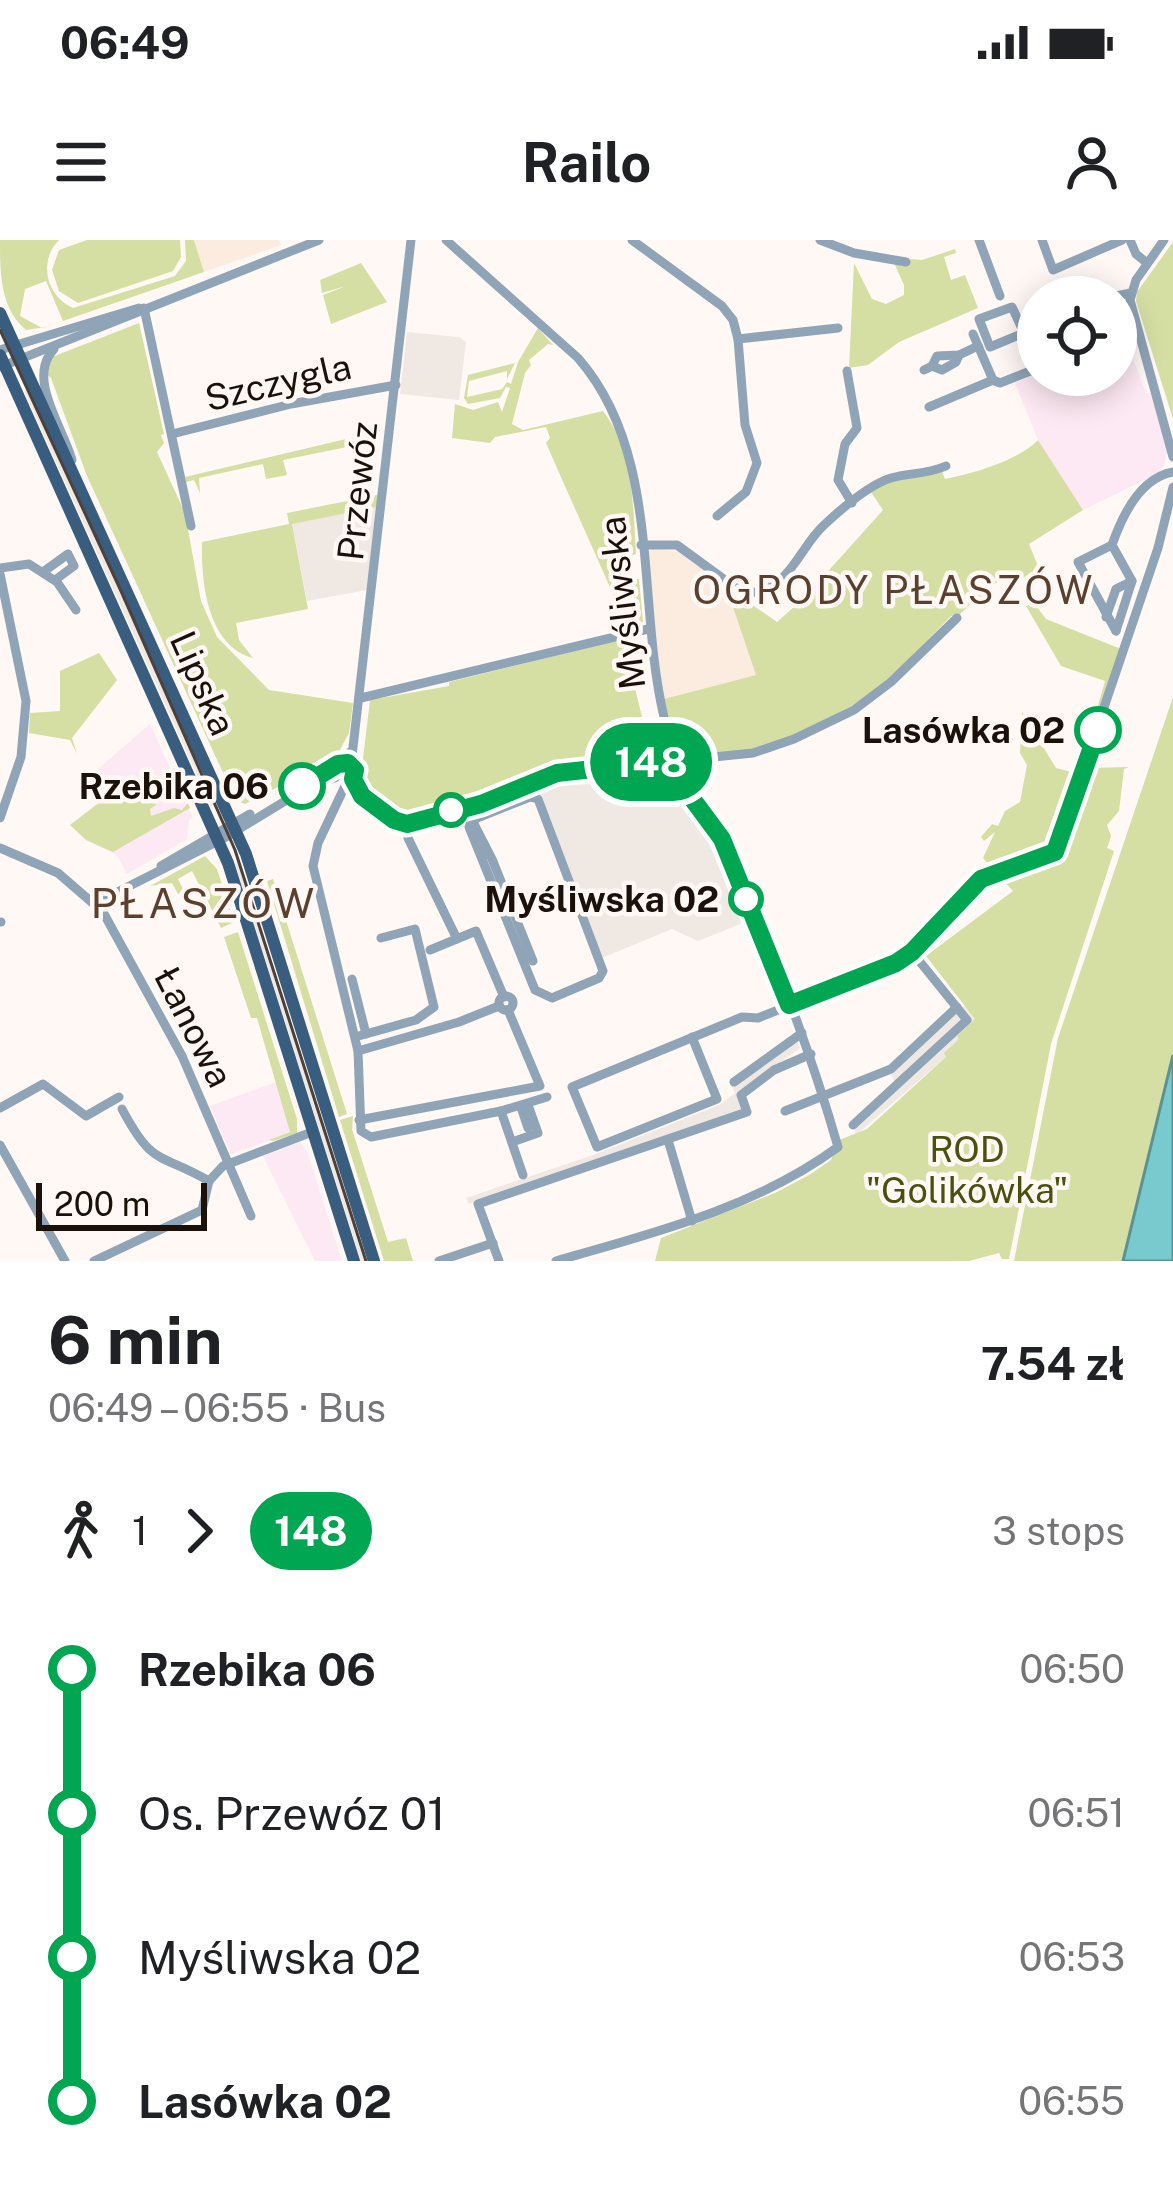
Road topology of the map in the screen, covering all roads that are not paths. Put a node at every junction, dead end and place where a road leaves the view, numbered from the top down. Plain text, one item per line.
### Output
1 (282, 240) edge
2 (319, 240) edge
3 (411, 240) edge
4 (446, 240) edge
5 (632, 240) edge
6 (822, 240) edge
7 (980, 240) edge
8 (1042, 240) edge
9 (1126, 240) edge
10 (1164, 240) edge
11 (287, 254) junction
12 (906, 262) dead end
13 (1147, 263) junction
14 (1137, 282) edge
15 (1000, 296) dead end
16 (1017, 305) edge
17 (1012, 307) junction
18 (144, 308) junction
19 (0, 313) edge
20 (1017, 318) edge
21 (838, 328) dead end
22 (1137, 332) edge
23 (973, 334) dead end
24 (1017, 336) edge
25 (738, 339) junction
26 (59, 345) junction
27 (978, 346) junction
28 (19, 352) junction
29 (1, 359) edge
30 (928, 368) dead end
31 (847, 371) dead end
32 (1017, 376) edge
33 (993, 380) junction
34 (396, 386) junction
35 (928, 407) dead end
36 (172, 434) junction
37 (1173, 457) edge
38 (946, 466) dead end
39 (74, 472) junction
40 (1173, 472) edge
41 (1173, 487) edge
42 (852, 503) junction
43 (717, 516) dead end
44 (190, 526) dead end
45 (1112, 544) junction
46 (640, 545) junction
47 (0, 571) edge
48 (43, 572) junction
49 (55, 580) junction
50 (1132, 581) junction
51 (76, 610) dead end
52 (1106, 617) junction
53 (957, 618) dead end
54 (648, 629) junction
55 (361, 698) junction
56 (675, 760) junction
57 (344, 776) junction
58 (468, 805) junction
59 (0, 818) edge
60 (472, 820) junction
61 (407, 824) junction
62 (235, 827) junction
63 (217, 837) junction
64 (0, 848) edge
65 (94, 904) junction
66 (517, 934) junction
67 (381, 938) dead end
68 (457, 939) junction
69 (430, 950) dead end
70 (912, 952) junction
71 (533, 962) dead end
72 (352, 979) dead end
73 (535, 990) junction
74 (506, 1003) junction
75 (789, 1005) junction
76 (957, 1007) junction
77 (802, 1033) junction
78 (360, 1035) junction
79 (692, 1037) junction
80 (358, 1051) junction
81 (805, 1056) junction
82 (885, 1073) junction
83 (734, 1082) dead end
84 (895, 1088) junction
85 (548, 1097) dead end
86 (824, 1098) junction
87 (525, 1106) junction
88 (0, 1108) edge
89 (501, 1111) junction
90 (785, 1111) dead end
91 (359, 1120) junction
92 (454, 1121) junction
93 (481, 1121) dead end
94 (853, 1125) dead end
95 (528, 1128) dead end
96 (312, 1132) junction
97 (668, 1140) junction
98 (512, 1142) junction
99 (0, 1145) edge
100 (230, 1162) junction
101 (523, 1175) dead end
102 (209, 1181) junction
103 (250, 1216) dead end
104 (692, 1221) junction
105 (493, 1243) junction
106 (65, 1261) edge
107 (94, 1261) edge
108 (354, 1261) edge
109 (374, 1261) edge
110 (439, 1261) edge
111 (499, 1261) edge
112 (556, 1261) edge

1 - 11 street
2 - 11 street
3 - 34 street, Przewóz
4 - 46 street, Myśliwska
5 - 25 street
6 - 12 street
7 - 15 street
8 - 9 street
9 - 13 street
10 - 13 street
11 - 18 street
13 - 14 street
16 - 17 street
17 - 20 street
17 - 24 street
18 - 26 street
18 - 28 street
18 - 36 street
19 - 28 main road, Lipska
21 - 25 street
22 - 37 street
23 - 27 street
25 - 43 street
26 - 28 street
26 - 39 street
27 - 30 street
27 - 33 street
28 - 29 street
28 - 39 main road, Lipska
29 - 63 main road, Lipska
31 - 42 street
32 - 33 street
33 - 35 street
34 - 36 street, Szczygla
34 - 55 street, Przewóz
36 - 44 street
38 - 42 street
39 - 62 main road, Lipska
40 - 45 street
41 - 70 street
42 - 46 street
45 - 50 street
45 - 52 street
46 - 54 street, Myśliwska
47 - 48 street
47 - 59 street
48 - 49 street
48 - 49 street
49 - 51 street
50 - 52 street
50 - 52 street
53 - 56 street
54 - 55 street
54 - 56 street, Myśliwska
55 - 57 street, Przewóz
56 - 58 street
56 - 75 street, Myśliwska
57 - 61 street
57 - 62 street
57 - 78 street, Przewóz
58 - 60 street
58 - 61 street
60 - 66 street
60 - 66 street
60 - 73 street
61 - 68 street
62 - 63 street
62 - 109 main road, Lipska
63 - 65 street
63 - 96 main road, Lipska
64 - 65 street, Łanowa
65 - 100 street, Łanowa
66 - 71 street
66 - 73 street
67 - 78 street
68 - 69 street
68 - 74 street
70 - 75 street
70 - 76 street
72 - 78 street
73 - 74 street
74 - 80 street
74 - 91 street
75 - 77 street, Myśliwska
75 - 79 street
76 - 82 street
76 - 84 street
77 - 81 street, Myśliwska
77 - 83 street
78 - 80 street, Przewóz
79 - 79 street
80 - 91 street, Przewóz
81 - 86 street, Myśliwska
81 - 97 street
82 - 84 street
82 - 86 street
84 - 94 street
85 - 87 street
86 - 90 street
86 - 104 street, Myśliwska
87 - 89 street
87 - 95 street
87 - 98 street
88 - 102 street
89 - 92 street
89 - 98 street
91 - 92 street
92 - 93 street
96 - 100 street
96 - 108 main road, Lipska
97 - 104 street
97 - 105 street
98 - 101 street
99 - 106 street
100 - 102 street
100 - 103 street, Łanowa
102 - 107 street
104 - 112 street
105 - 110 street
105 - 111 street

